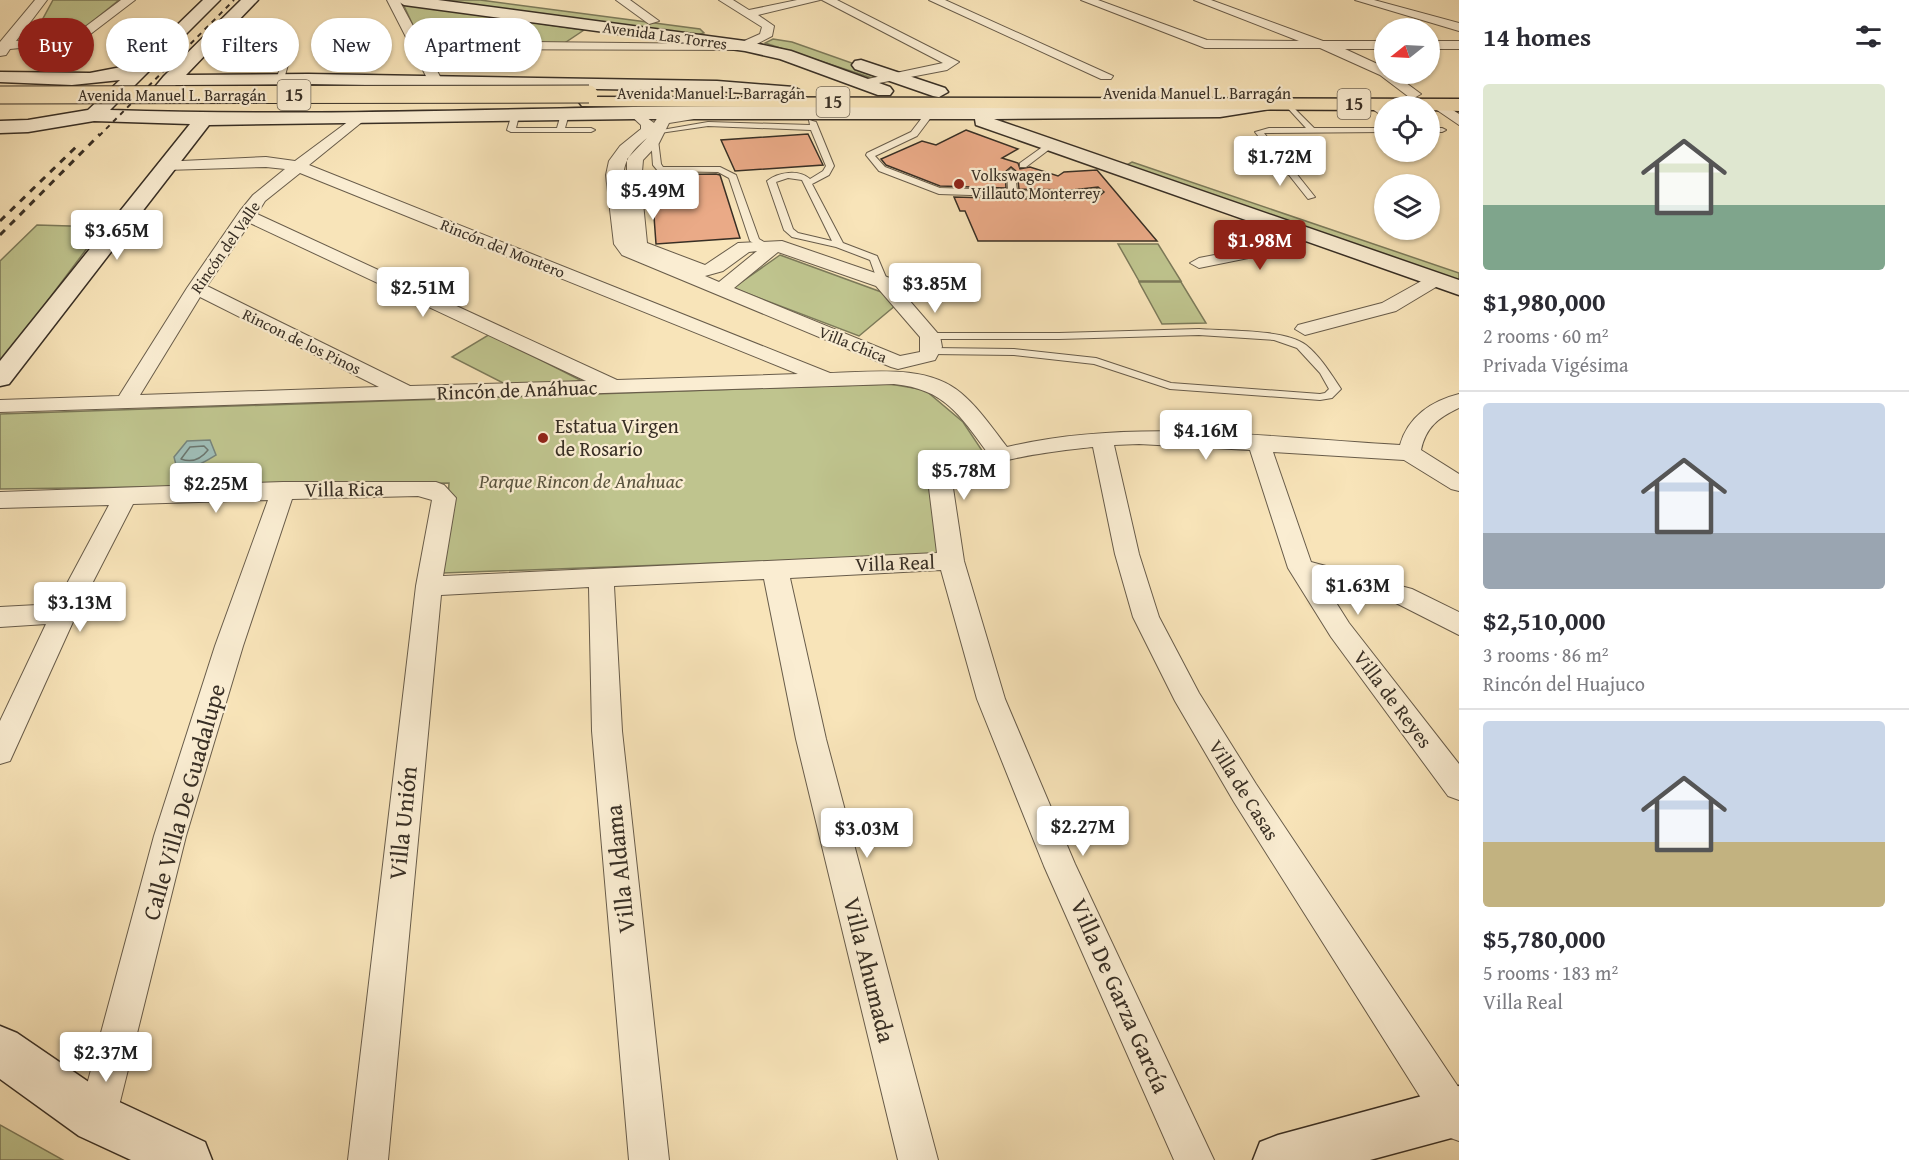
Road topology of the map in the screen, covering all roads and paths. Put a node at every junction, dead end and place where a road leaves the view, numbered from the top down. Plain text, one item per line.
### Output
1 (41, 0) edge
2 (129, 0) edge
3 (212, 0) edge
4 (250, 0) edge
5 (393, 0) edge
6 (404, 0) edge
7 (498, 0) edge
8 (622, 0) edge
9 (725, 0) edge
10 (814, 0) edge
11 (828, 0) edge
12 (935, 0) edge
13 (1087, 0) edge
14 (1200, 0) edge
15 (1361, 0) edge
16 (750, 13) junction
17 (653, 21) junction
18 (189, 22) edge
19 (404, 22) edge
20 (1459, 27) edge
21 (701, 34) junction
22 (766, 36) junction
23 (723, 37) junction
24 (1324, 45) junction
25 (1374, 45) edge
26 (1440, 45) edge
27 (1459, 45) edge
28 (542, 46) edge
29 (746, 46) junction
30 (3, 48) edge
31 (1374, 68) edge
32 (131, 72) edge
33 (136, 72) edge
34 (282, 72) edge
35 (430, 72) edge
36 (1106, 76) dead end
37 (0, 77) edge
38 (96, 78) junction
39 (230, 79) junction
40 (280, 79) junction
41 (170, 80) junction
42 (435, 80) junction
43 (890, 84) junction
44 (1400, 84) edge
45 (794, 92) junction
46 (1414, 94) junction
47 (1459, 94) edge
48 (0, 95) edge
49 (588, 98) junction
50 (0, 104) edge
51 (1288, 104) junction
52 (1269, 105) junction
53 (1440, 105) edge
54 (1459, 105) edge
55 (1440, 106) edge
56 (1374, 110) edge
57 (932, 112) junction
58 (958, 112) junction
59 (635, 113) junction
60 (710, 113) junction
61 (1080, 113) junction
62 (611, 114) junction
63 (85, 116) junction
64 (137, 116) junction
65 (198, 119) junction
66 (357, 119) junction
67 (1459, 121) edge
68 (562, 122) junction
69 (0, 127) edge
70 (591, 130) dead end
71 (1312, 130) junction
72 (1374, 130) edge
73 (657, 135) junction
74 (1072, 138) junction
75 (635, 141) junction
76 (1051, 146) junction
77 (1116, 162) junction
78 (166, 165) junction
79 (1023, 165) dead end
80 (298, 166) junction
81 (634, 168) junction
82 (616, 170) junction
83 (1011, 172) dead end
84 (810, 182) junction
85 (1098, 192) dead end
86 (1013, 193) junction
87 (1311, 197) dead end
88 (246, 215) junction
89 (789, 230) junction
90 (1306, 235) junction
91 (839, 244) junction
92 (769, 245) junction
93 (633, 249) junction
94 (1199, 262) dead end
95 (1459, 267) edge
96 (1434, 280) junction
97 (883, 282) junction
98 (196, 288) junction
99 (1459, 288) edge
100 (719, 291) junction
101 (1305, 329) dead end
102 (931, 343) junction
103 (0, 378) edge
104 (831, 380) junction
105 (616, 387) junction
106 (408, 394) junction
107 (1459, 400) edge
108 (125, 403) junction
109 (0, 406) edge
110 (1102, 439) junction
111 (1259, 444) junction
112 (1408, 453) junction
113 (1002, 456) junction
114 (1459, 484) edge
115 (283, 490) junction
116 (436, 490) joint
117 (125, 497) junction
118 (0, 500) edge
119 (951, 561) junction
120 (1301, 568) junction
121 (775, 569) junction
122 (601, 577) junction
123 (429, 586) junction
124 (64, 614) junction
125 (0, 617) edge
126 (1459, 625) edge
127 (0, 752) edge
128 (1459, 787) edge
129 (0, 1050) edge
130 (1457, 1115) edge
131 (97, 1118) junction
132 (187, 1160) edge
133 (368, 1160) edge
134 (649, 1160) edge
135 (918, 1160) edge
136 (1194, 1160) edge
137 (1278, 1160) edge

1 - 30 street
2 - 30 street
3 - 18 street
4 - 41 street
5 - 19 street
6 - 21 street, Avenida Las Torres
7 - 17 street, Avenida Las Torres
8 - 17 street
9 - 16 street
10 - 16 street
11 - 43 street
12 - 36 street
13 - 24 street
14 - 24 street
15 - 20 street
16 - 22 street
17 - 21 street, Avenida Las Torres
21 - 23 street, Avenida Las Torres
22 - 23 street, Avenida Las Torres
22 - 29 street
22 - 43 street, Avenida Las Torres
23 - 29 street, Avenida Las Torres
24 - 25 street
24 - 31 street
26 - 27 street
28 - 29 street
29 - 43 street, Avenida Las Torres
32 - 38 street
33 - 63 street
34 - 40 lane
35 - 42 street
37 - 38 street
38 - 63 street
39 - 40 street
39 - 41 street
39 - 65 street
40 - 42 street
41 - 64 street
42 - 45 street
43 - 45 highway, Avenida Manuel L. Barragán / 15
43 - 46 highway, Avenida Manuel L. Barragán / 15
44 - 46 street
45 - 49 highway, Avenida Manuel L. Barragán / 15
46 - 47 highway, Avenida Manuel L. Barragán / 15
48 - 49 highway, Avenida Manuel L. Barragán / 15, bridge
49 - 50 highway, Avenida Manuel L. Barragán / 15
49 - 52 highway, Avenida Manuel L. Barragán / 15
51 - 52 highway, Avenida Manuel L. Barragán / 15
51 - 56 highway, Avenida Manuel L. Barragán / 15
51 - 71 lane
52 - 61 street
53 - 54 highway, Avenida Manuel L. Barragán / 15
55 - 67 street
57 - 58 street
57 - 60 street
57 - 86 lane
58 - 61 street
58 - 76 street
59 - 60 street
59 - 62 street
59 - 75 street
60 - 73 street
61 - 74 street
62 - 68 street
62 - 75 street
63 - 64 street
63 - 69 street
64 - 65 street
65 - 66 street
65 - 78 street
66 - 68 street
66 - 80 street, Rincón del Valle
68 - 70 lane
71 - 72 lane
71 - 87 lane
73 - 81 street
73 - 84 lane
73 - 92 lane
74 - 76 street
74 - 77 street
75 - 82 street
76 - 77 street
76 - 79 lane
77 - 90 street
77 - 95 street
78 - 80 street, Rincón del Montero
78 - 103 street
80 - 88 street, Rincón del Valle
80 - 104 street, Rincón del Montero
81 - 82 street
81 - 93 street
82 - 93 street
83 - 86 lane
84 - 89 lane
84 - 91 lane
85 - 86 lane
88 - 98 street, Rincón del Valle
88 - 105 street
89 - 91 lane
89 - 92 lane
90 - 94 street
90 - 96 street
91 - 97 lane
92 - 93 street
92 - 97 street
92 - 100 street
93 - 100 street, Villa Chica
96 - 99 street
96 - 101 street
97 - 102 street
98 - 106 street, Rincon de los Pinos
98 - 108 street, Rincón del Valle
100 - 102 street, Villa Chica
102 - 102 lane
104 - 105 street, Rincón de Anáhuac
104 - 113 street, Rincón de Anáhuac
105 - 106 street, Rincón de Anáhuac
106 - 108 street, Rincón de Anáhuac
107 - 112 street
108 - 109 street, Rincón de Anáhuac
110 - 111 street, Villa Real
110 - 113 street, Villa Real
110 - 130 street, Villa de Casas
111 - 112 street, Villa Real
111 - 120 street, Villa de Reyes
112 - 114 street
113 - 119 street, Villa Real
115 - 116 street, Villa Rica
115 - 117 street, Villa Rica
115 - 131 street, Calle Villa De Guadalupe
116 - 123 street, Villa Unión
117 - 118 street, Villa Rica
117 - 124 street
119 - 121 street, Villa Real
119 - 136 street, Villa De Garza García
120 - 126 street
120 - 128 street, Villa de Reyes
121 - 122 street, Villa Real
121 - 135 street, Villa Ahumada
122 - 123 street, Villa Real
122 - 134 street, Villa Aldama
123 - 133 street, Villa Unión
124 - 125 street
124 - 127 street
129 - 131 street
130 - 137 street
131 - 132 street

